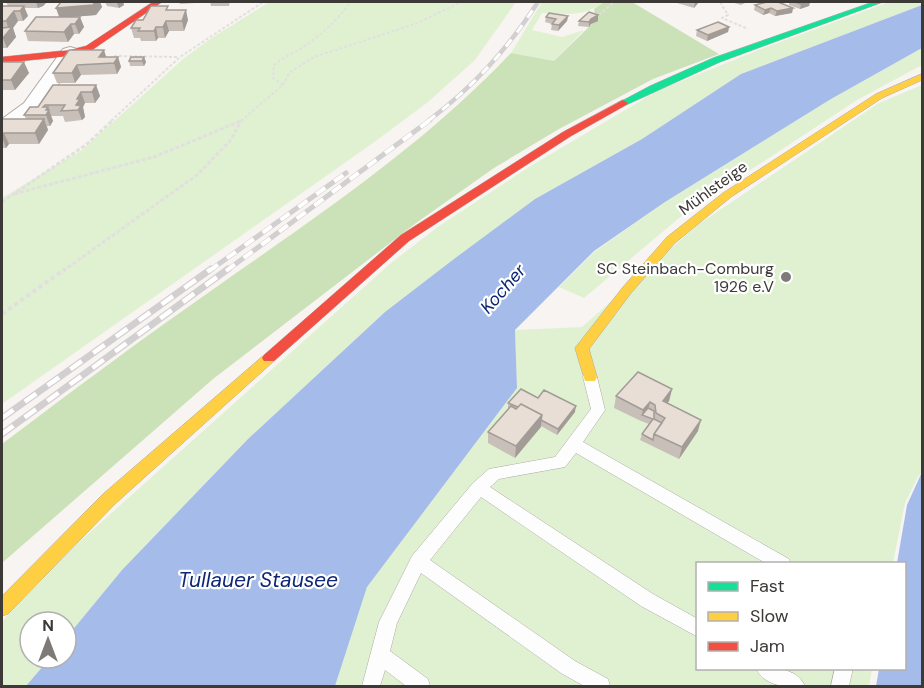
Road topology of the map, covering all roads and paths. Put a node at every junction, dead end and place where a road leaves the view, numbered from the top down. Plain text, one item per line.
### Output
1 (158, 2) edge
2 (263, 2) edge
3 (351, 2) edge
4 (461, 2) edge
5 (614, 2) edge
6 (720, 2) edge
7 (879, 2) edge
8 (599, 15) edge
9 (777, 38) junction
10 (70, 53) junction
11 (112, 56) edge
12 (180, 57) junction
13 (2, 60) edge
14 (922, 77) edge
15 (284, 85) junction
16 (241, 121) junction
17 (2, 128) edge
18 (14, 194) junction
19 (2, 202) edge
20 (2, 314) edge
21 (590, 377) joint
22 (573, 444) junction
23 (479, 488) junction
24 (418, 561) junction
25 (780, 562) edge
26 (2, 608) edge
27 (696, 628) edge
28 (379, 654) junction
29 (767, 670) edge
30 (844, 670) edge
31 (371, 687) edge
32 (421, 687) edge
33 (601, 687) edge
34 (795, 687) edge
35 (840, 687) edge

1 - 10 street
2 - 12 path
3 - 15 path
4 - 15 path
5 - 8 path
6 - 9 path
7 - 9 street
9 - 26 street
10 - 13 street
10 - 17 street
11 - 12 path
12 - 18 path
14 - 21 street, Mühlsteige
15 - 16 path
16 - 18 path
16 - 20 path
18 - 19 path
21 - 22 lane
22 - 23 lane
22 - 25 lane
23 - 24 lane
23 - 27 lane
24 - 28 lane
24 - 33 lane
28 - 31 lane
28 - 32 lane
29 - 34 lane
30 - 35 lane

